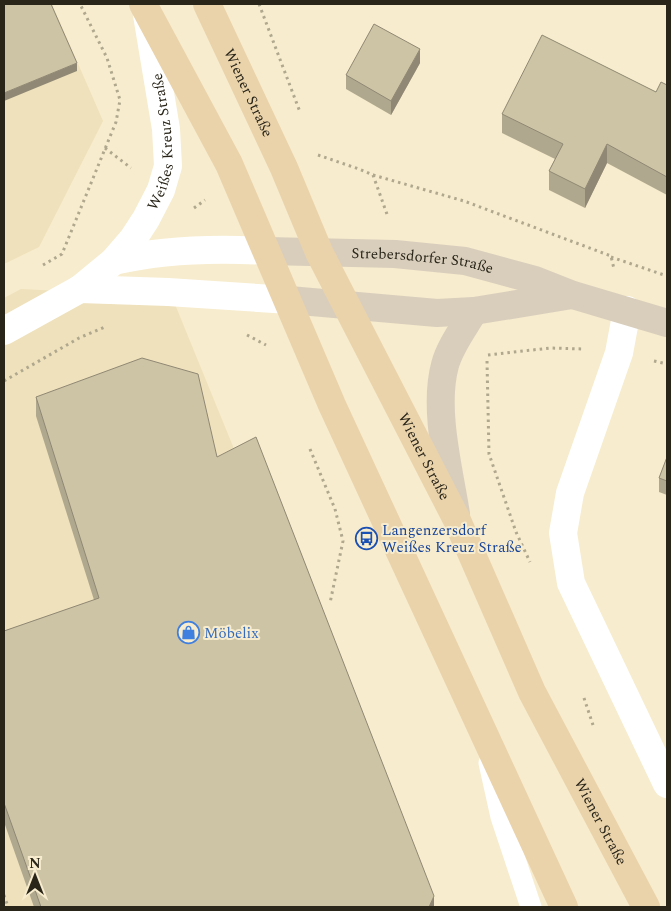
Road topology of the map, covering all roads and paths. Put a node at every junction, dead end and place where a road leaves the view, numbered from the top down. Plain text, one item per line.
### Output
1 (80, 4) edge
2 (207, 4) edge
3 (259, 4) edge
4 (144, 8) edge
5 (303, 119) dead end
6 (373, 175) dead end
7 (267, 251) junction
8 (319, 252) junction
9 (610, 256) junction
10 (114, 261) junction
11 (37, 269) dead end
12 (667, 276) edge
13 (80, 289) junction
14 (573, 295) junction
15 (289, 300) junction
16 (348, 307) junction
17 (627, 310) junction
18 (474, 311) junction
19 (667, 323) edge
20 (102, 328) dead end
21 (4, 331) edge
22 (4, 381) edge
23 (309, 445) dead end
24 (456, 518) junction
25 (330, 603) dead end
26 (481, 726) junction
27 (667, 784) edge
28 (4, 895) edge
29 (8, 907) edge
30 (531, 907) edge
31 (564, 907) edge
32 (646, 907) edge

1 - 11 path
2 - 8 main road, Wiener Straße
3 - 5 path
4 - 7 main road
4 - 10 street, Weißes Kreuz Straße
6 - 9 path
7 - 8 main road, Strebersdorfer Straße
7 - 10 street, Weißes Kreuz Straße
7 - 15 main road
8 - 14 main road, Strebersdorfer Straße
8 - 16 main road, Wiener Straße
9 - 12 path
9 - 17 path
10 - 13 street, Weißes Kreuz Straße
13 - 15 street
13 - 21 street, Weißes Kreuz Straße
14 - 17 main road, Strebersdorfer Straße
14 - 18 main road, Strebersdorfer Straße
15 - 16 main road, Strebersdorfer Straße
15 - 26 main road
16 - 18 main road, Strebersdorfer Straße
16 - 24 main road, Wiener Straße
17 - 19 main road, Strebersdorfer Straße
17 - 27 street
18 - 24 main road
20 - 22 path
23 - 25 path
24 - 32 main road, Wiener Straße
26 - 30 lane
26 - 31 main road
28 - 29 path

